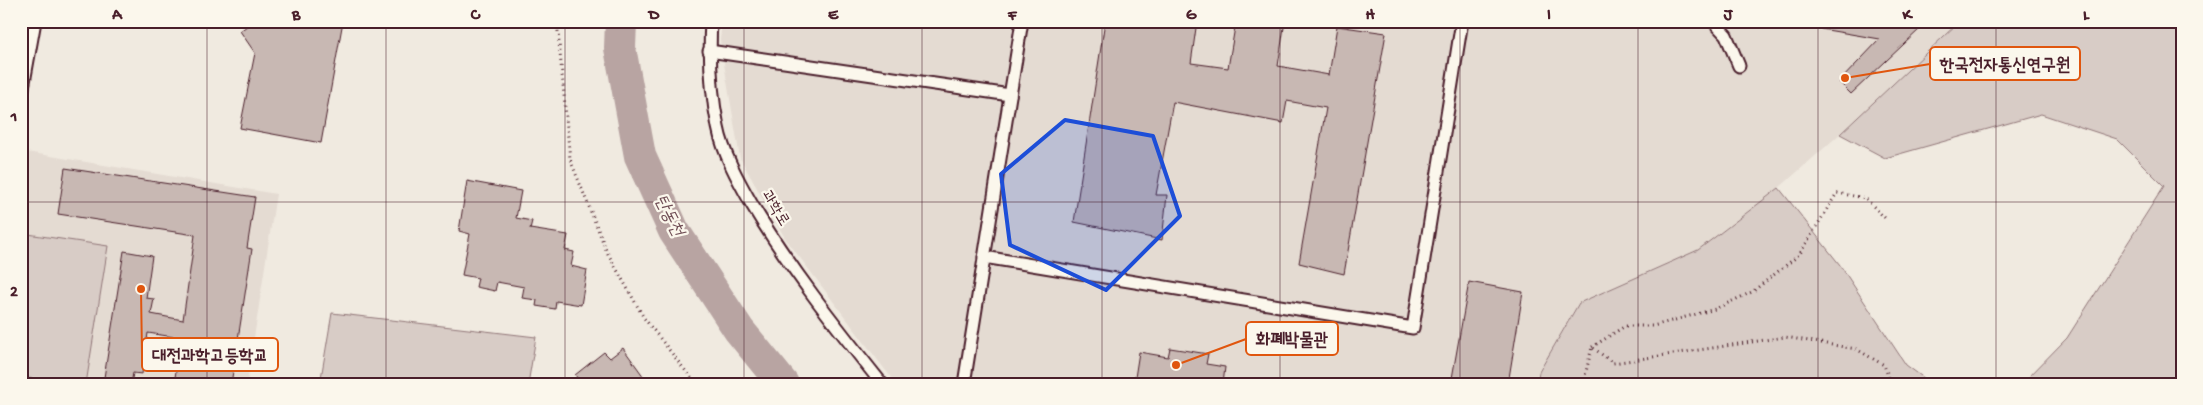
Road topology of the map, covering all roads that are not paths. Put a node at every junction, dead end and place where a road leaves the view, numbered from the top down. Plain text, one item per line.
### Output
1 (34, 21) edge
2 (711, 21) edge
3 (1022, 21) edge
4 (1462, 21) edge
5 (1713, 21) edge
6 (709, 51) junction
7 (1739, 66) dead end
8 (1010, 95) junction
9 (21, 99) edge
10 (984, 257) junction
11 (882, 384) edge
12 (964, 384) edge

1 - 9 lane
2 - 6 lane, 과학로
3 - 8 lane
4 - 10 lane
5 - 7 lane
6 - 8 lane
6 - 11 lane, 과학로
8 - 10 lane
10 - 12 lane

